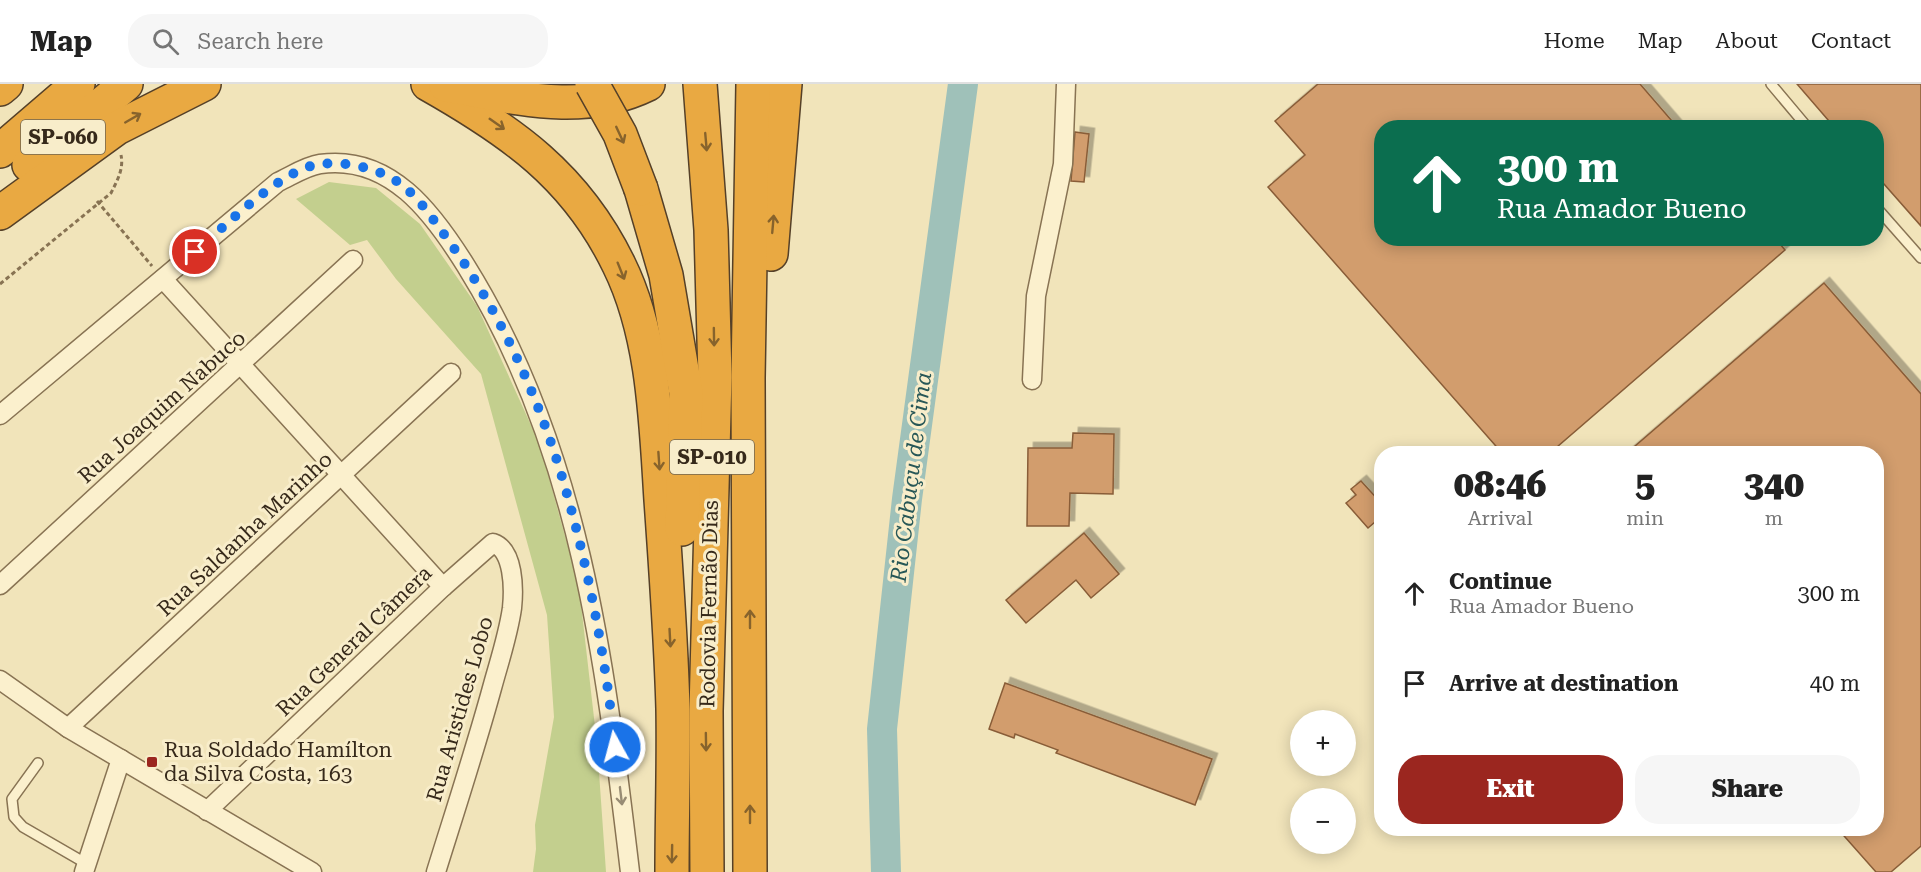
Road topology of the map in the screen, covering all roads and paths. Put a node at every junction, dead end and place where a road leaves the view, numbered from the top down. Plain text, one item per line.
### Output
1 (6, 84) edge
2 (57, 84) edge
3 (78, 84) edge
4 (126, 84) edge
5 (204, 84) edge
6 (428, 84) edge
7 (439, 84) edge
8 (592, 84) edge
9 (648, 84) edge
10 (700, 84) edge
11 (753, 84) edge
12 (784, 84) edge
13 (1066, 84) edge
14 (1771, 84) edge
15 (0, 89) edge
16 (507, 91) edge
17 (1801, 120) edge
18 (117, 128) junction
19 (0, 131) edge
20 (0, 151) edge
21 (0, 190) edge
22 (97, 201) junction
23 (0, 213) edge
24 (1884, 216) edge
25 (1921, 258) edge
26 (353, 260) dead end
27 (163, 279) junction
28 (0, 284) edge
29 (241, 365) junction
30 (451, 373) dead end
31 (1032, 381) dead end
32 (0, 415) edge
33 (750, 449) junction
34 (342, 474) junction
35 (507, 555) joint
36 (667, 579) junction
37 (0, 585) edge
38 (443, 587) junction
39 (0, 680) edge
40 (68, 728) junction
41 (121, 759) junction
42 (38, 763) dead end
43 (207, 811) junction
44 (86, 868) edge
45 (312, 872) edge
46 (436, 872) edge
47 (630, 872) edge
48 (672, 872) edge
49 (707, 872) edge
50 (750, 872) edge

1 - 15 highway
2 - 19 highway, SP-060
3 - 20 highway
4 - 21 highway, SP-060
18 -> 5 highway
6 -> 36 highway
7 - 16 highway
8 -> 36 highway, bridge
9 - 16 highway
10 -> 49 highway, Rodovia Fernão Dias / SP-010
11 - 33 highway, Rodovia Fernão Dias / SP-010
33 -> 12 highway
13 - 31 street
14 - 17 lane
18 - 22 path
18 - 23 highway
22 - 27 path
22 - 28 path
24 - 25 lane
26 - 29 street, Rua Joaquim Nabuco
27 - 29 street
27 - 32 street
27 -> 47 street
29 - 34 street
29 - 37 street, Rua Joaquim Nabuco
30 - 34 street, Rua Saldanha Marinho
50 -> 33 highway, Rodovia Fernão Dias / SP-010
34 - 38 street
34 - 40 street, Rua Saldanha Marinho
35 - 38 street, Rua General Câmera
35 - 46 street, Rua Aristides Lobo
36 -> 48 highway
38 - 43 street, Rua General Câmera
39 - 40 street
40 - 41 street
41 - 43 street
41 - 44 street
42 - 44 lane
43 - 45 street

